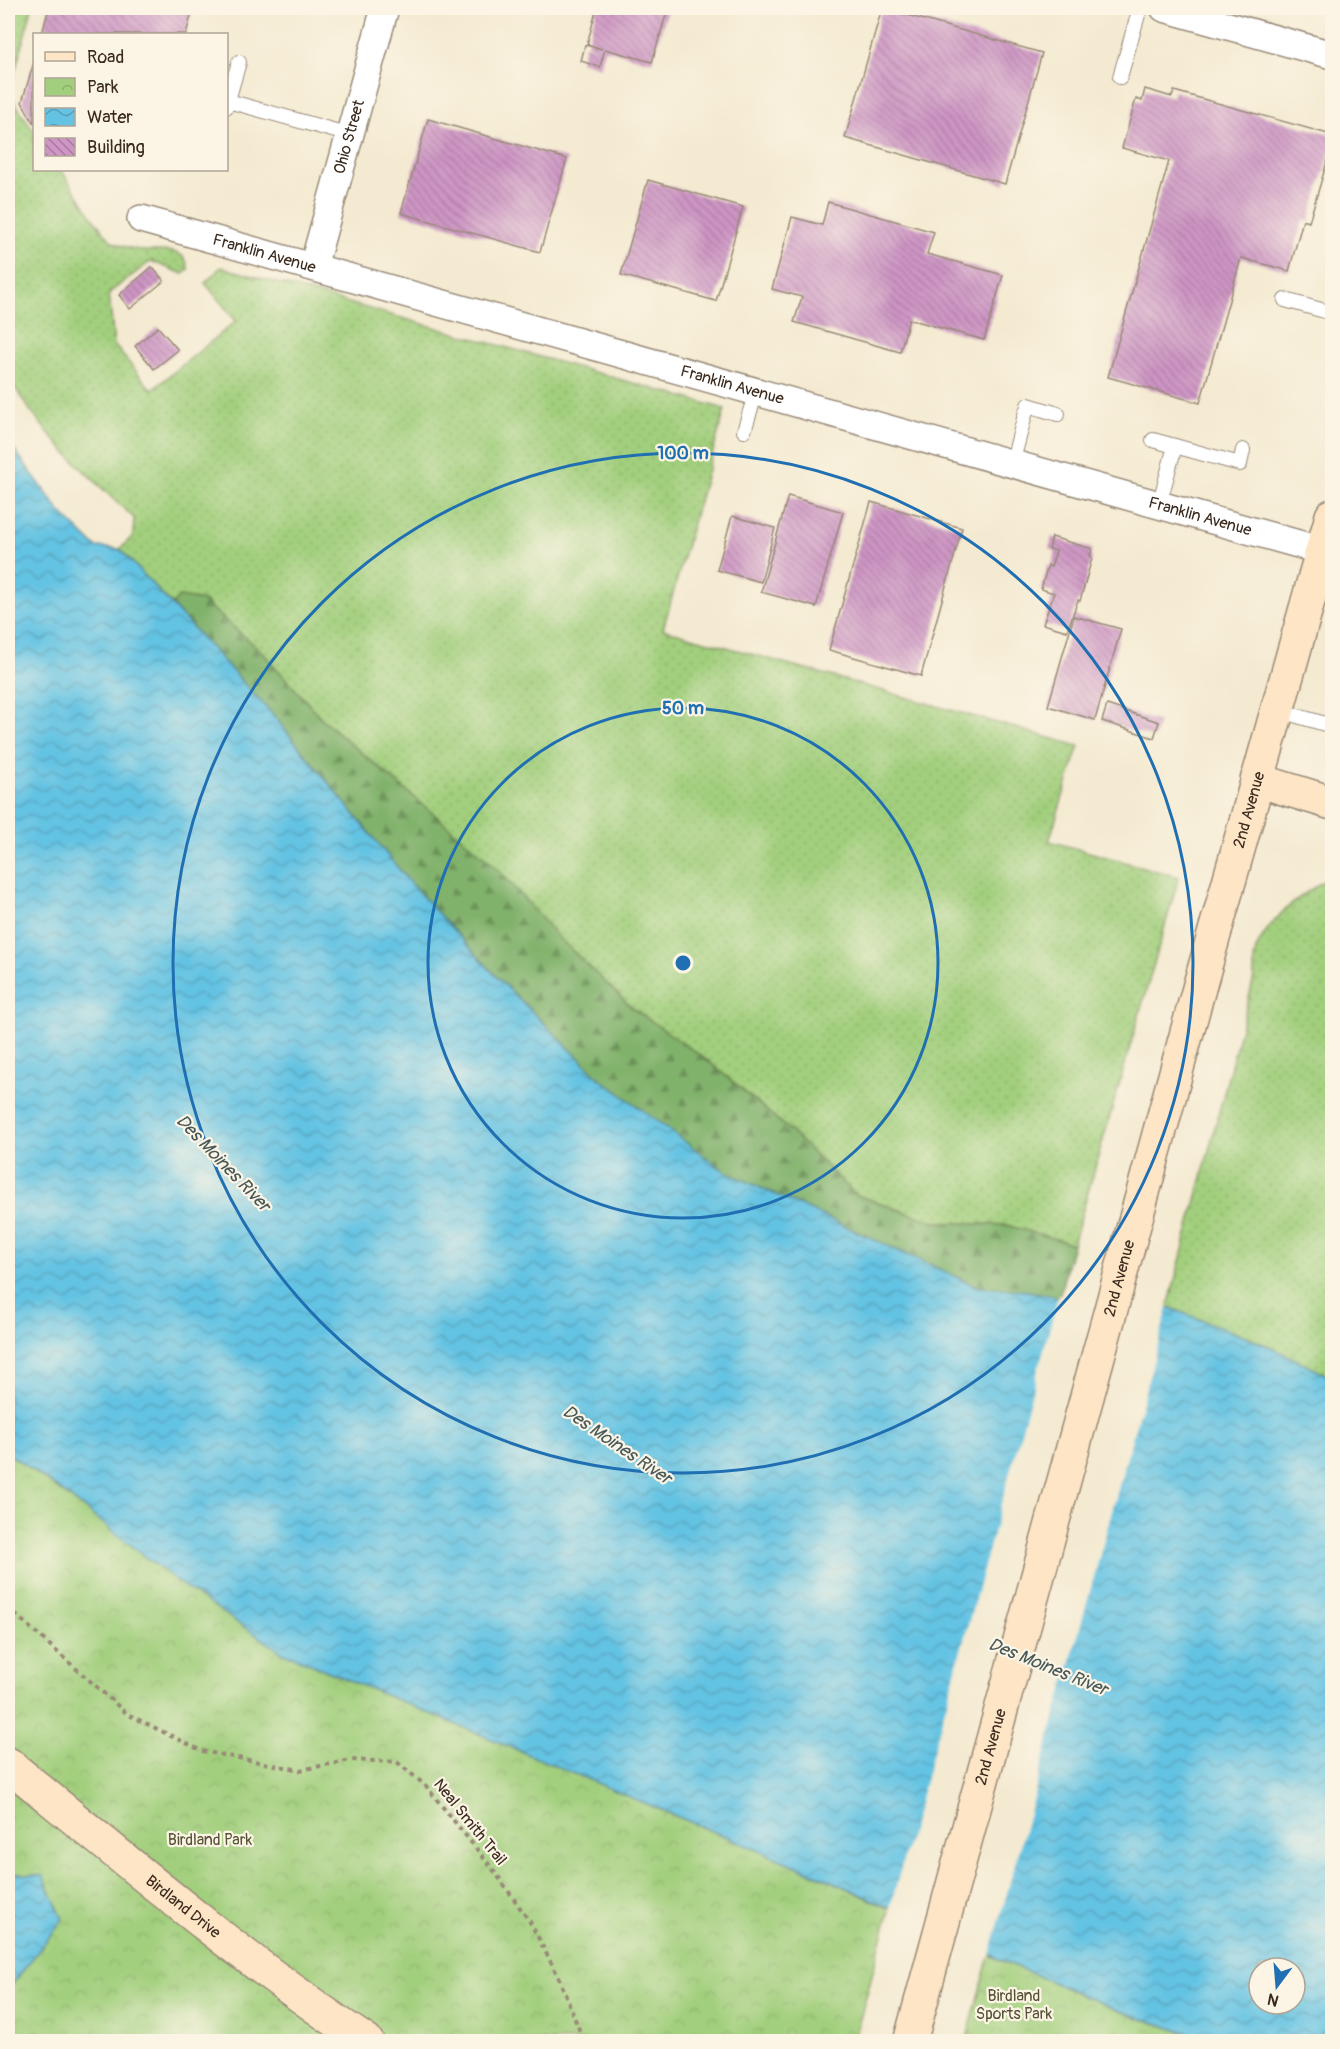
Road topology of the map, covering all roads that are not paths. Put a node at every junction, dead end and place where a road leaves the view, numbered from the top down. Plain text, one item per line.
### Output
1 (385, 8) edge
2 (1140, 8) edge
3 (1164, 8) edge
4 (1199, 12) edge
5 (1332, 55) edge
6 (239, 62) dead end
7 (1120, 77) dead end
8 (228, 100) edge
9 (228, 104) edge
10 (350, 135) junction
11 (141, 219) dead end
12 (313, 267) junction
13 (1285, 300) dead end
14 (1332, 313) edge
15 (756, 392) junction
16 (1059, 414) dead end
17 (744, 431) dead end
18 (1153, 440) dead end
19 (1175, 446) junction
20 (1243, 450) dead end
21 (1012, 464) junction
22 (1159, 505) junction
23 (1332, 516) edge
24 (1323, 551) junction
25 (1277, 710) junction
26 (1332, 726) edge
27 (1257, 780) junction
28 (1332, 803) edge
29 (8, 1764) edge
30 (913, 2031) edge
31 (367, 2042) edge

1 - 10 street, Ohio Street
2 - 7 lane
3 - 4 street
4 - 5 street
6 - 8 lane
9 - 10 lane
10 - 12 street, Ohio Street
11 - 12 street, Franklin Avenue
12 - 15 street, Franklin Avenue
13 - 14 lane
15 - 17 lane
15 - 21 street, Franklin Avenue
16 - 21 lane
18 - 19 lane
19 - 20 lane
19 - 22 lane
21 - 22 street, Franklin Avenue
22 - 24 street, Franklin Avenue
23 - 24 main road, 2nd Avenue
24 - 25 main road, 2nd Avenue
25 - 26 lane
25 - 27 main road, 2nd Avenue
27 - 28 main road
27 - 30 main road, 2nd Avenue
29 - 31 main road, Birdland Drive

